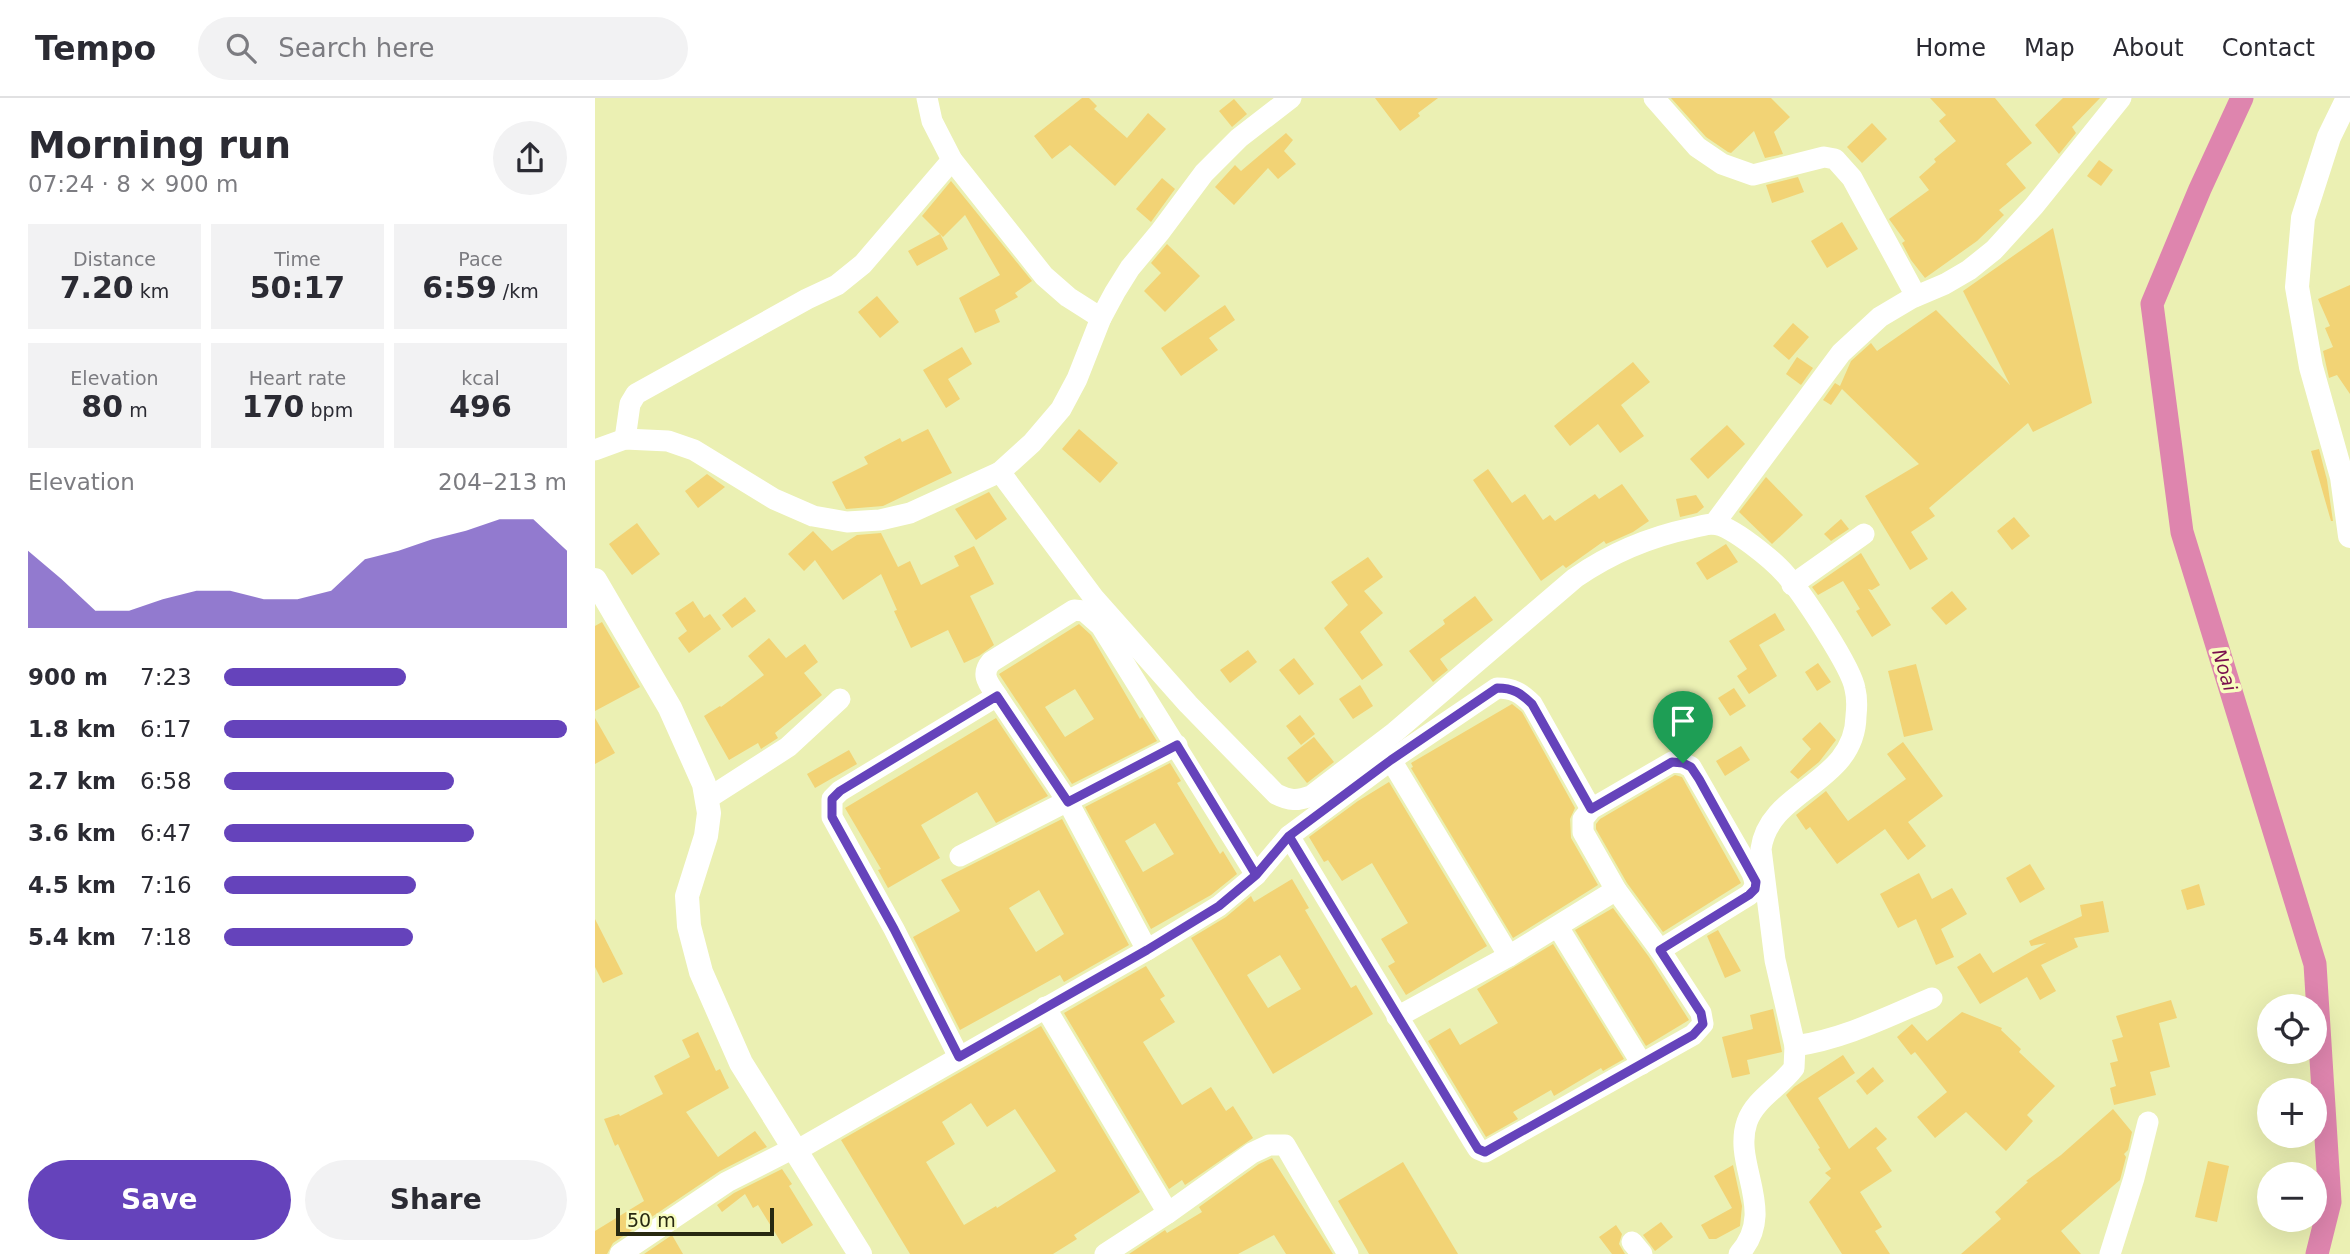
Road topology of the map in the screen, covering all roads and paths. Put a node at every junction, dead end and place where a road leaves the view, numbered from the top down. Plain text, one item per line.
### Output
1 (927, 98) edge
2 (1291, 98) edge
3 (1654, 98) edge
4 (2122, 98) edge
5 (2349, 98) edge
6 (952, 160) junction
7 (1916, 296) junction
8 (1101, 318) junction
9 (625, 439) junction
10 (595, 450) edge
11 (999, 472) junction
12 (1714, 524) junction
13 (1864, 534) dead end
14 (2350, 536) edge
15 (595, 580) edge
16 (1792, 585) junction
17 (997, 696) junction
18 (840, 699) dead end
19 (1177, 745) junction
20 (1391, 760) junction
21 (707, 799) junction
22 (1068, 802) junction
23 (1591, 809) junction
24 (1289, 836) junction
25 (960, 856) dead end
26 (1256, 875) junction
27 (1616, 890) junction
28 (1558, 927) junction
29 (1147, 950) junction
30 (1660, 950) junction
31 (1509, 956) junction
32 (1932, 998) dead end
33 (1045, 1007) junction
34 (1397, 1017) junction
35 (1795, 1046) junction
36 (959, 1057) junction
37 (1642, 1064) junction
38 (2148, 1122) dead end
39 (793, 1150) junction
40 (1168, 1213) junction
41 (1117, 1251) edge
42 (620, 1254) edge
43 (860, 1254) edge
44 (1348, 1254) edge
45 (1739, 1254) edge
46 (2110, 1254) edge

1 - 6 street
2 - 8 street
3 - 7 street
4 - 7 street
5 - 14 street
6 - 8 street
6 - 9 street
7 - 12 street
8 - 11 street
9 - 10 street
9 - 11 street
11 - 12 street
12 - 16 street
13 - 16 street
15 - 21 street
16 - 35 street
17 - 19 street
17 - 22 street
17 - 36 street
18 - 21 street
19 - 22 street
19 - 26 street
20 - 23 street
20 - 24 street
20 - 31 street
21 - 39 street
22 - 25 street
22 - 29 street
23 - 27 street
23 - 30 street
24 - 26 street
24 - 34 street
26 - 29 street
27 - 28 street
27 - 30 street
28 - 31 street
28 - 37 street
29 - 33 street
30 - 37 street
31 - 34 street
32 - 35 street
33 - 36 street
33 - 40 street
34 - 37 street
35 - 45 street
36 - 39 street
38 - 46 street
39 - 42 street
39 - 43 street
40 - 41 street
40 - 44 street

